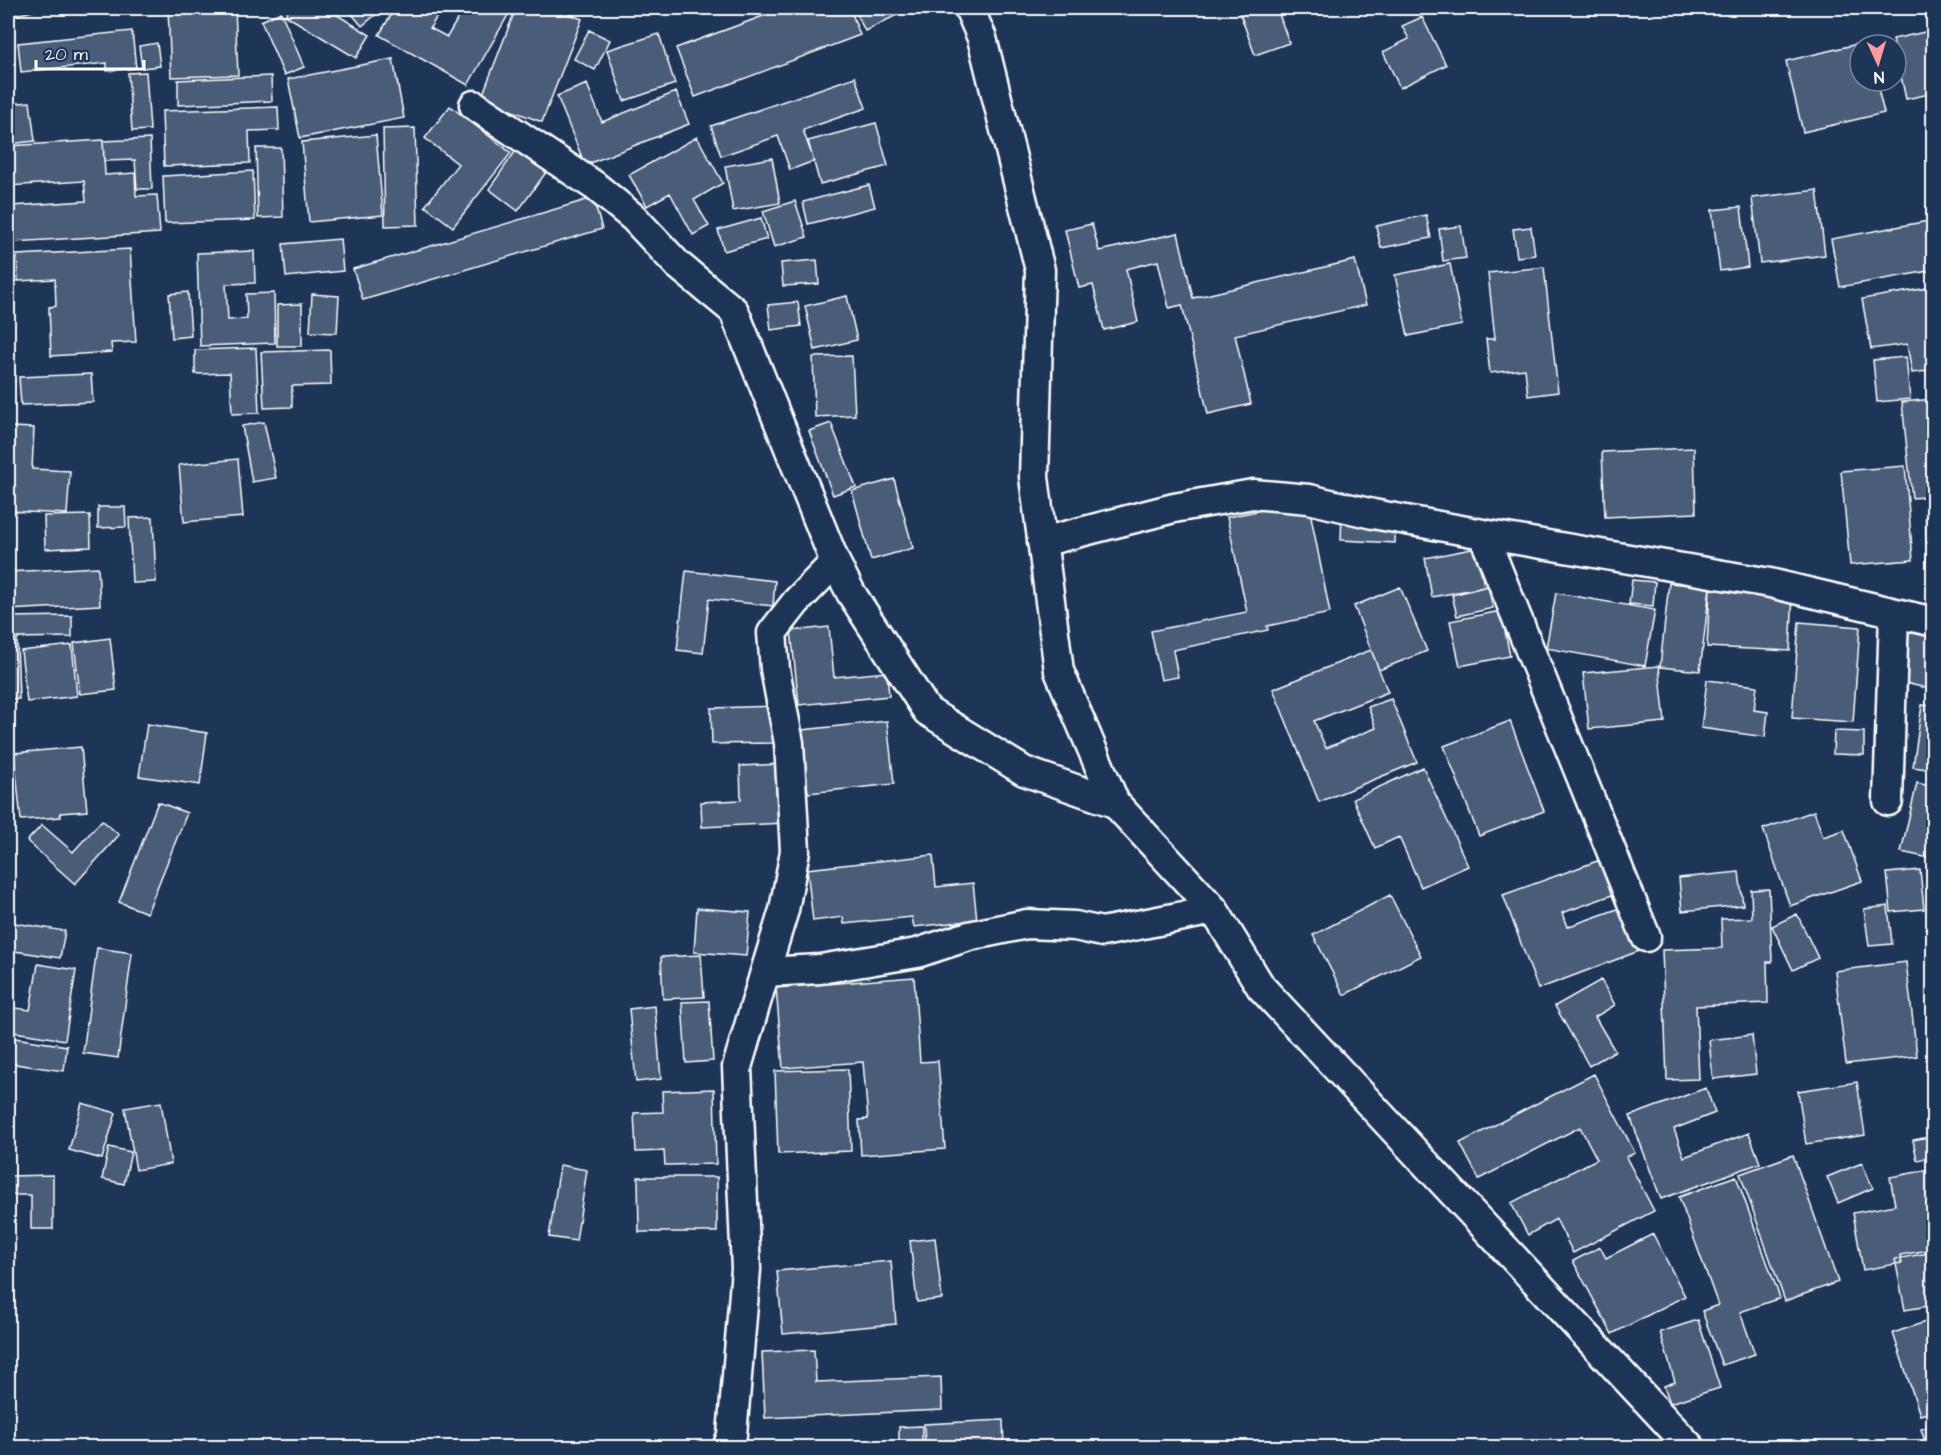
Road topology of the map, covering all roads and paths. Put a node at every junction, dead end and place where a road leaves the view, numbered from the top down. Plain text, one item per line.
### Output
1 (969, 8) edge
2 (474, 105) dead end
3 (1483, 534) junction
4 (1042, 542) junction
5 (836, 561) junction
6 (1894, 613) junction
7 (1934, 622) edge
8 (1888, 801) dead end
9 (1115, 803) junction
10 (1214, 910) junction
11 (1646, 938) dead end
12 (765, 972) junction
13 (726, 1448) edge
14 (1691, 1448) edge

1 - 4 street
2 - 5 street
3 - 4 street
3 - 6 street
3 - 11 street
4 - 9 street
5 - 9 street
5 - 12 street
6 - 7 street
6 - 8 street
9 - 10 street
10 - 12 street
10 - 14 street
12 - 13 street

